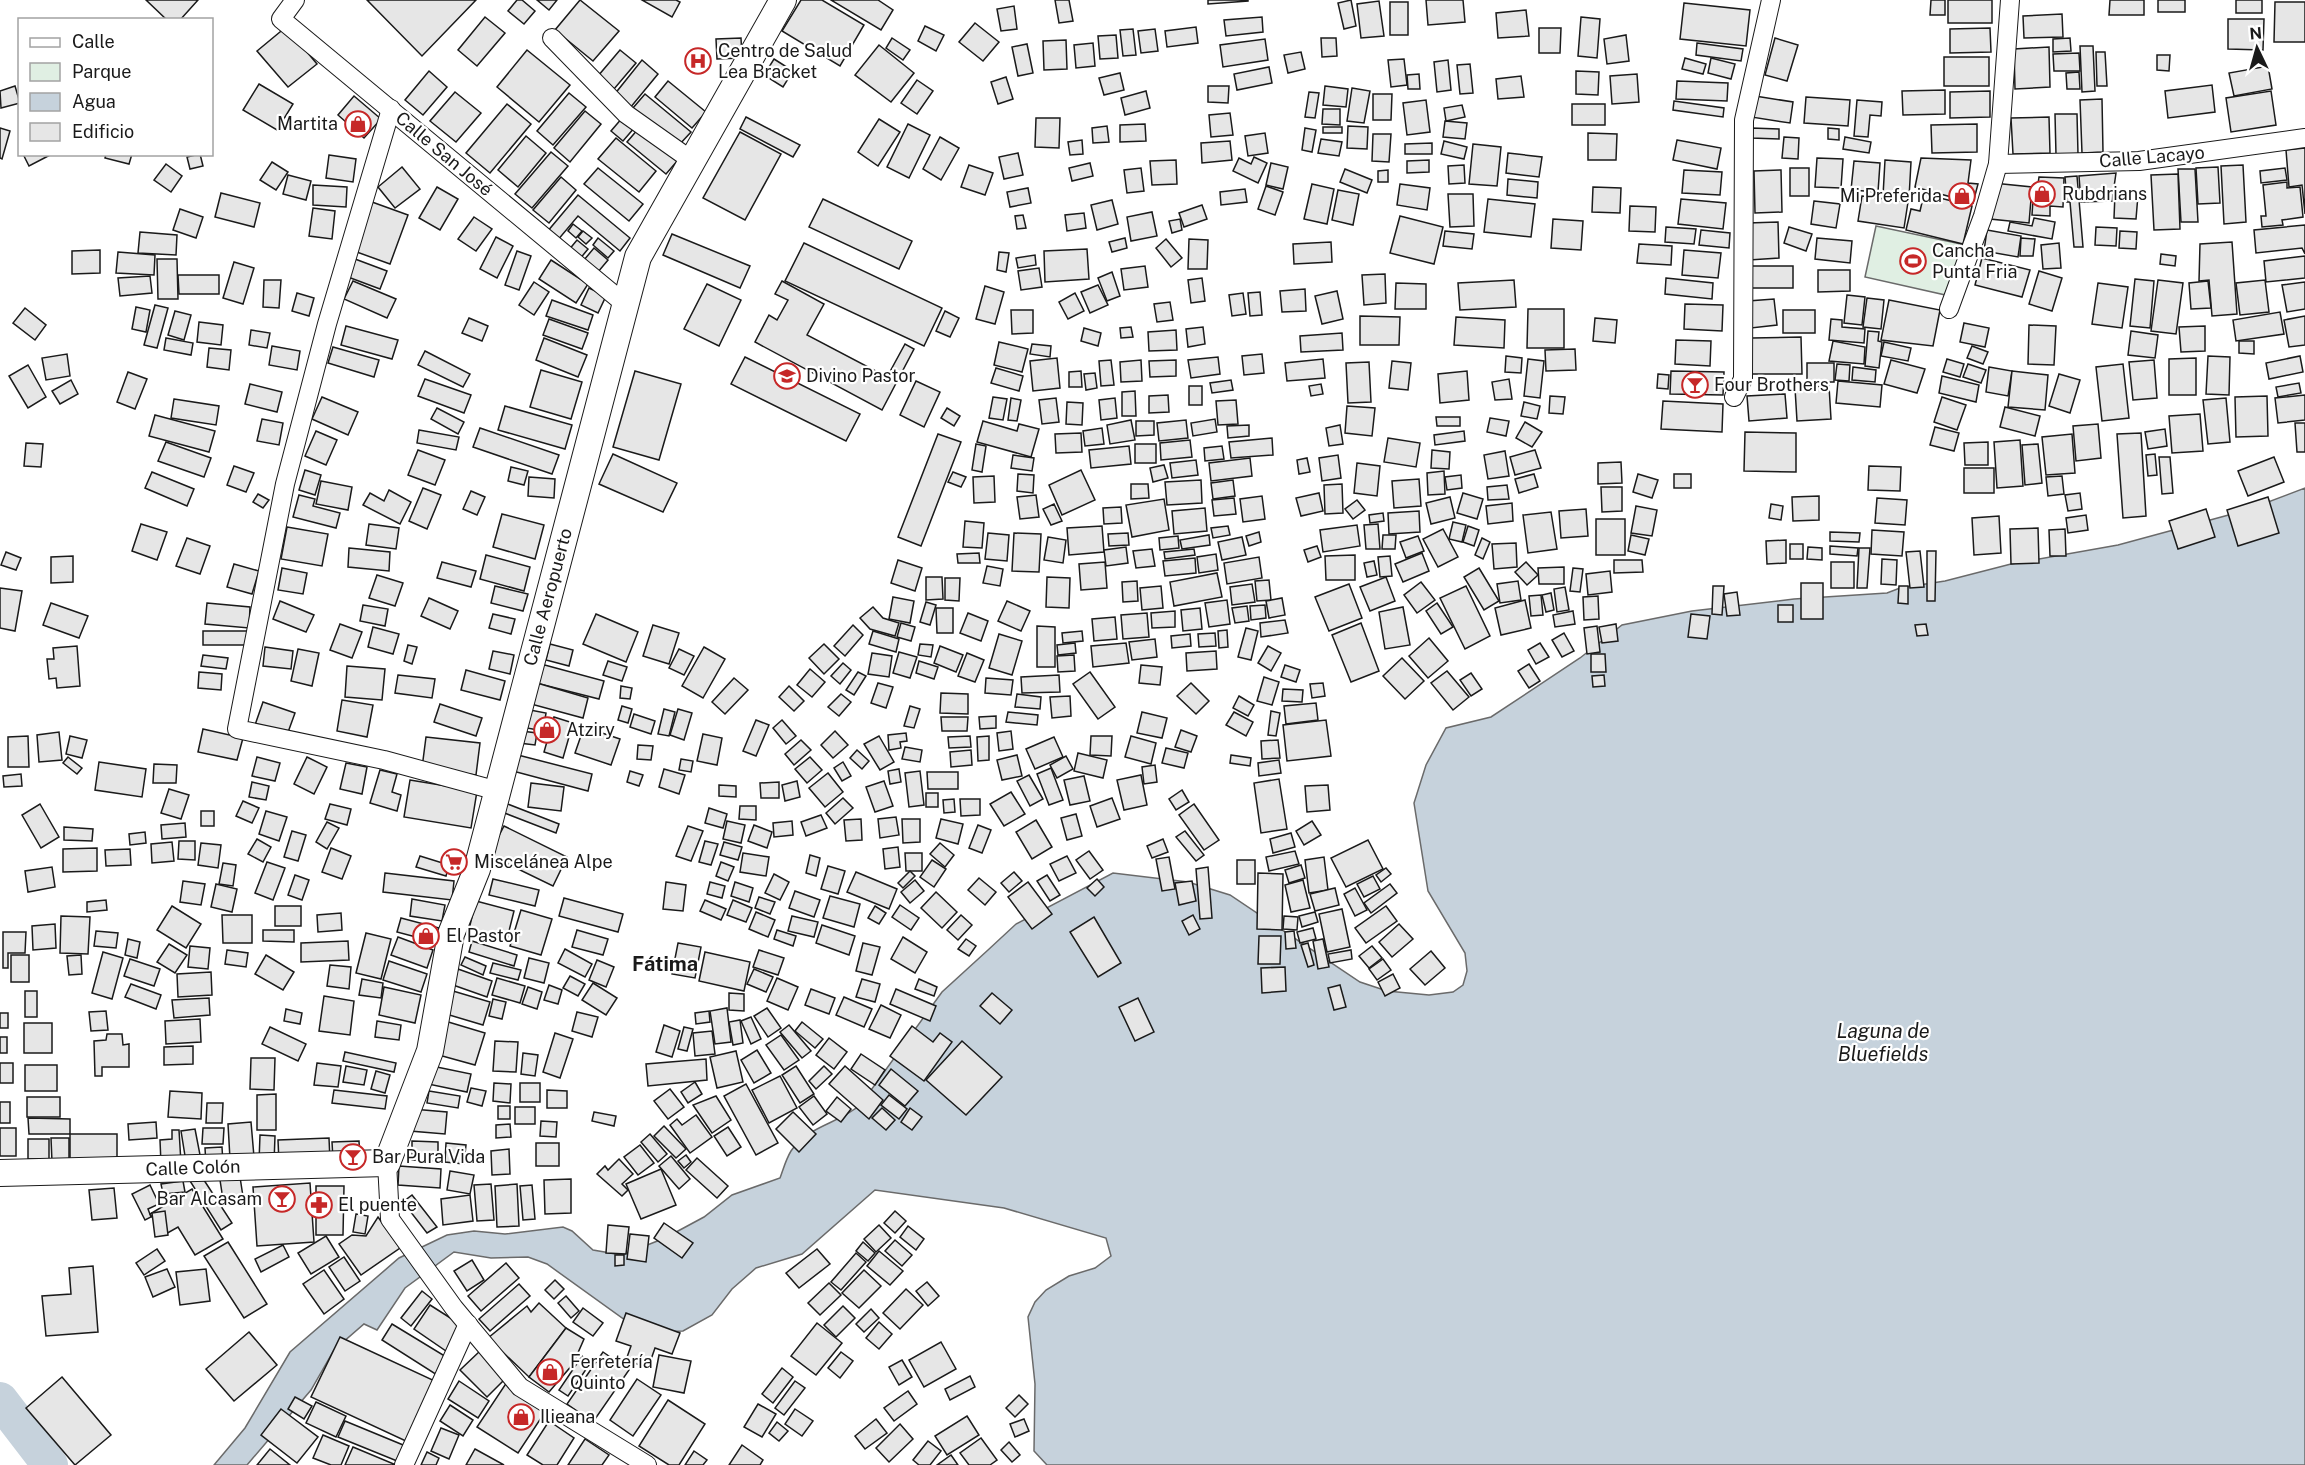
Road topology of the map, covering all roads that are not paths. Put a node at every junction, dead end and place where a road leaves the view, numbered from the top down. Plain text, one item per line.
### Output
1 (295, 0) edge
2 (783, 0) edge
3 (1771, 0) edge
4 (2010, 0) edge
5 (552, 38) dead end
6 (391, 110) junction
7 (2305, 138) edge
8 (691, 160) junction
9 (1998, 164) junction
10 (625, 304) junction
11 (1949, 309) dead end
12 (1734, 397) dead end
13 (498, 791) junction
14 (387, 1163) junction
15 (0, 1173) edge
16 (468, 1324) junction
17 (404, 1465) edge
18 (647, 1465) edge

1 - 6 street, Calle San José
2 - 8 street, Calle Aeropuerto
3 - 12 street
4 - 9 street
5 - 8 street
6 - 10 street, Calle San José
6 - 13 street
7 - 9 street, Calle Lacayo
8 - 10 street, Calle Aeropuerto
9 - 11 street
10 - 13 street, Calle Aeropuerto
13 - 14 street, Calle Aeropuerto
14 - 15 street, Calle Colón
14 - 16 street, Calle Aeropuerto
16 - 17 street
16 - 18 street

